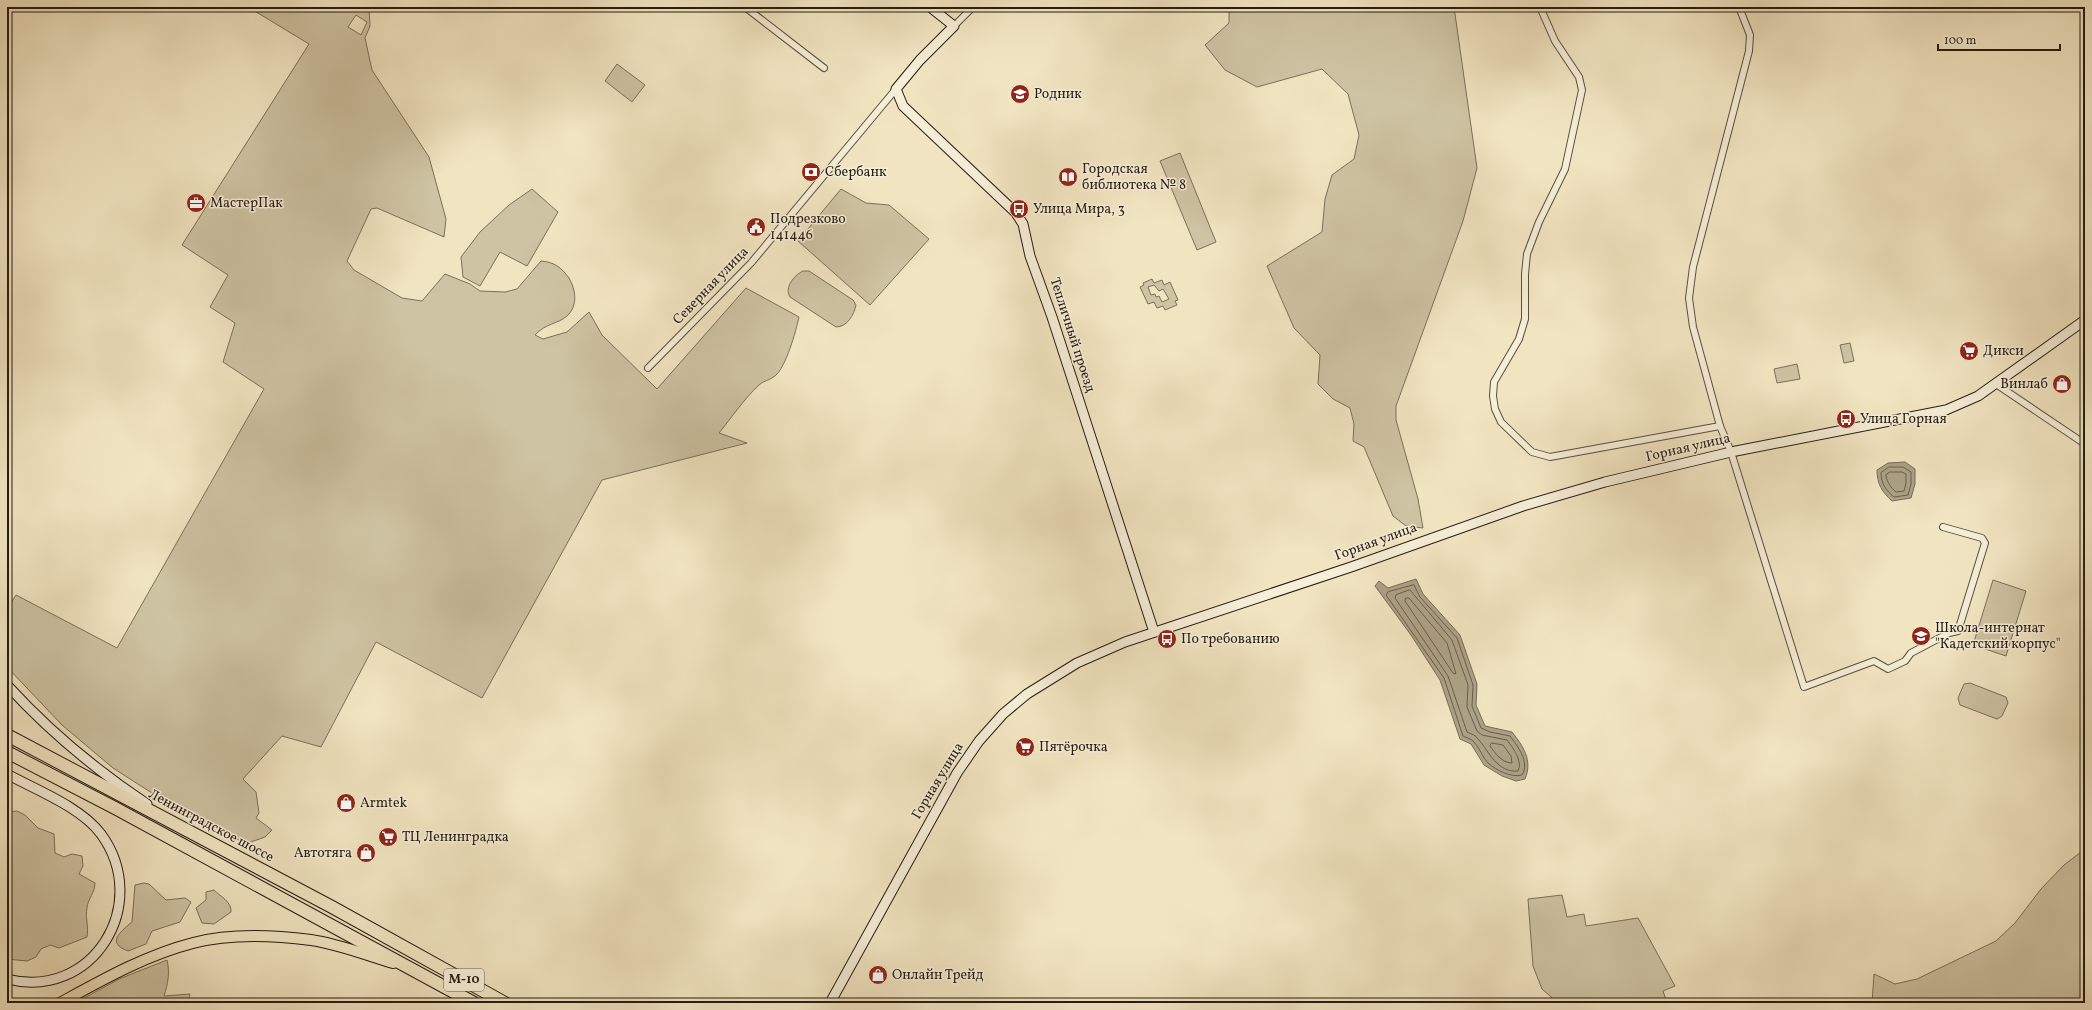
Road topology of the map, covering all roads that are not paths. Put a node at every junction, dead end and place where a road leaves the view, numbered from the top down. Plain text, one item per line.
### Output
1 (745, 7) edge
2 (930, 7) edge
3 (973, 7) edge
4 (1540, 7) edge
5 (1739, 7) edge
6 (954, 26) junction
7 (824, 68) dead end
8 (896, 89) junction
9 (2085, 320) edge
10 (648, 368) dead end
11 (1996, 384) junction
12 (1720, 426) junction
13 (2085, 444) edge
14 (1731, 452) junction
15 (1943, 526) dead end
16 (1154, 632) junction
17 (7, 685) edge
18 (7, 735) edge
19 (7, 752) edge
20 (7, 774) edge
21 (185, 828) junction
22 (412, 969) junction
23 (7, 979) edge
24 (60, 1003) edge
25 (474, 1003) edge
26 (505, 1003) edge
27 (830, 1003) edge

1 - 7 street
2 - 6 street
3 - 6 street
4 - 12 street
5 - 12 street
6 - 8 street
8 - 10 street, Северная улица
8 - 16 street, Тепличный проезд
9 - 11 street, Горная улица
11 - 13 street
11 - 14 street, Горная улица
12 - 14 street
14 - 15 street
14 - 16 street, Горная улица
16 - 27 street, Горная улица
17 - 21 street
18 - 21 highway, Ленинградское шоссе
19 - 22 highway
20 - 23 street
21 - 26 highway, Ленинградское шоссе / М-10
22 - 24 main road
22 - 25 highway, М-10

